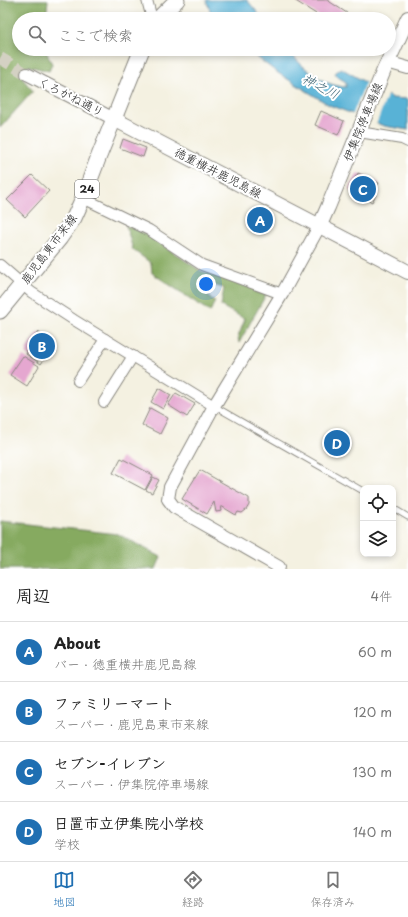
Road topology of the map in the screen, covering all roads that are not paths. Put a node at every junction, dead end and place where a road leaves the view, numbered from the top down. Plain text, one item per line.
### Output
1 (147, 0) edge
2 (177, 0) edge
3 (150, 12) edge
4 (165, 12) edge
5 (408, 18) edge
6 (396, 44) edge
7 (139, 56) edge
8 (391, 56) edge
9 (386, 66) junction
10 (408, 68) edge
11 (27, 74) tunnel mouth
12 (114, 119) junction
13 (360, 129) junction
14 (408, 142) edge
15 (83, 198) junction
16 (320, 226) junction
17 (0, 265) edge
18 (408, 272) edge
19 (22, 284) junction
20 (282, 294) junction
21 (0, 310) edge
22 (105, 339) junction
23 (133, 356) junction
24 (78, 381) dead end
25 (104, 402) dead end
26 (214, 406) junction
27 (360, 489) edge
28 (396, 510) edge
29 (408, 517) edge
30 (279, 568) edge

1 - 3 street
2 - 4 main road
5 - 6 main road, 伊集院停車場線
7 - 12 main road, 鹿児島東市来線 / 24
8 - 9 main road, 伊集院停車場線
9 - 10 street
9 - 13 main road, 伊集院停車場線
11 - 12 street, くろがね通り
12 - 15 main road, 鹿児島東市来線 / 24
12 - 16 main road, 徳重横井鹿児島線
13 - 14 street
13 - 16 main road, 伊集院停車場線
15 - 19 main road, 鹿児島東市来線 / 24
15 - 20 street
16 - 18 main road, 徳重横井鹿児島線
16 - 20 street
17 - 19 street
19 - 21 main road, 鹿児島東市来線 / 24
19 - 22 street
20 - 26 street
22 - 23 street
22 - 24 street
23 - 25 street
23 - 26 street
26 - 27 lane
26 - 30 street
28 - 29 lane

